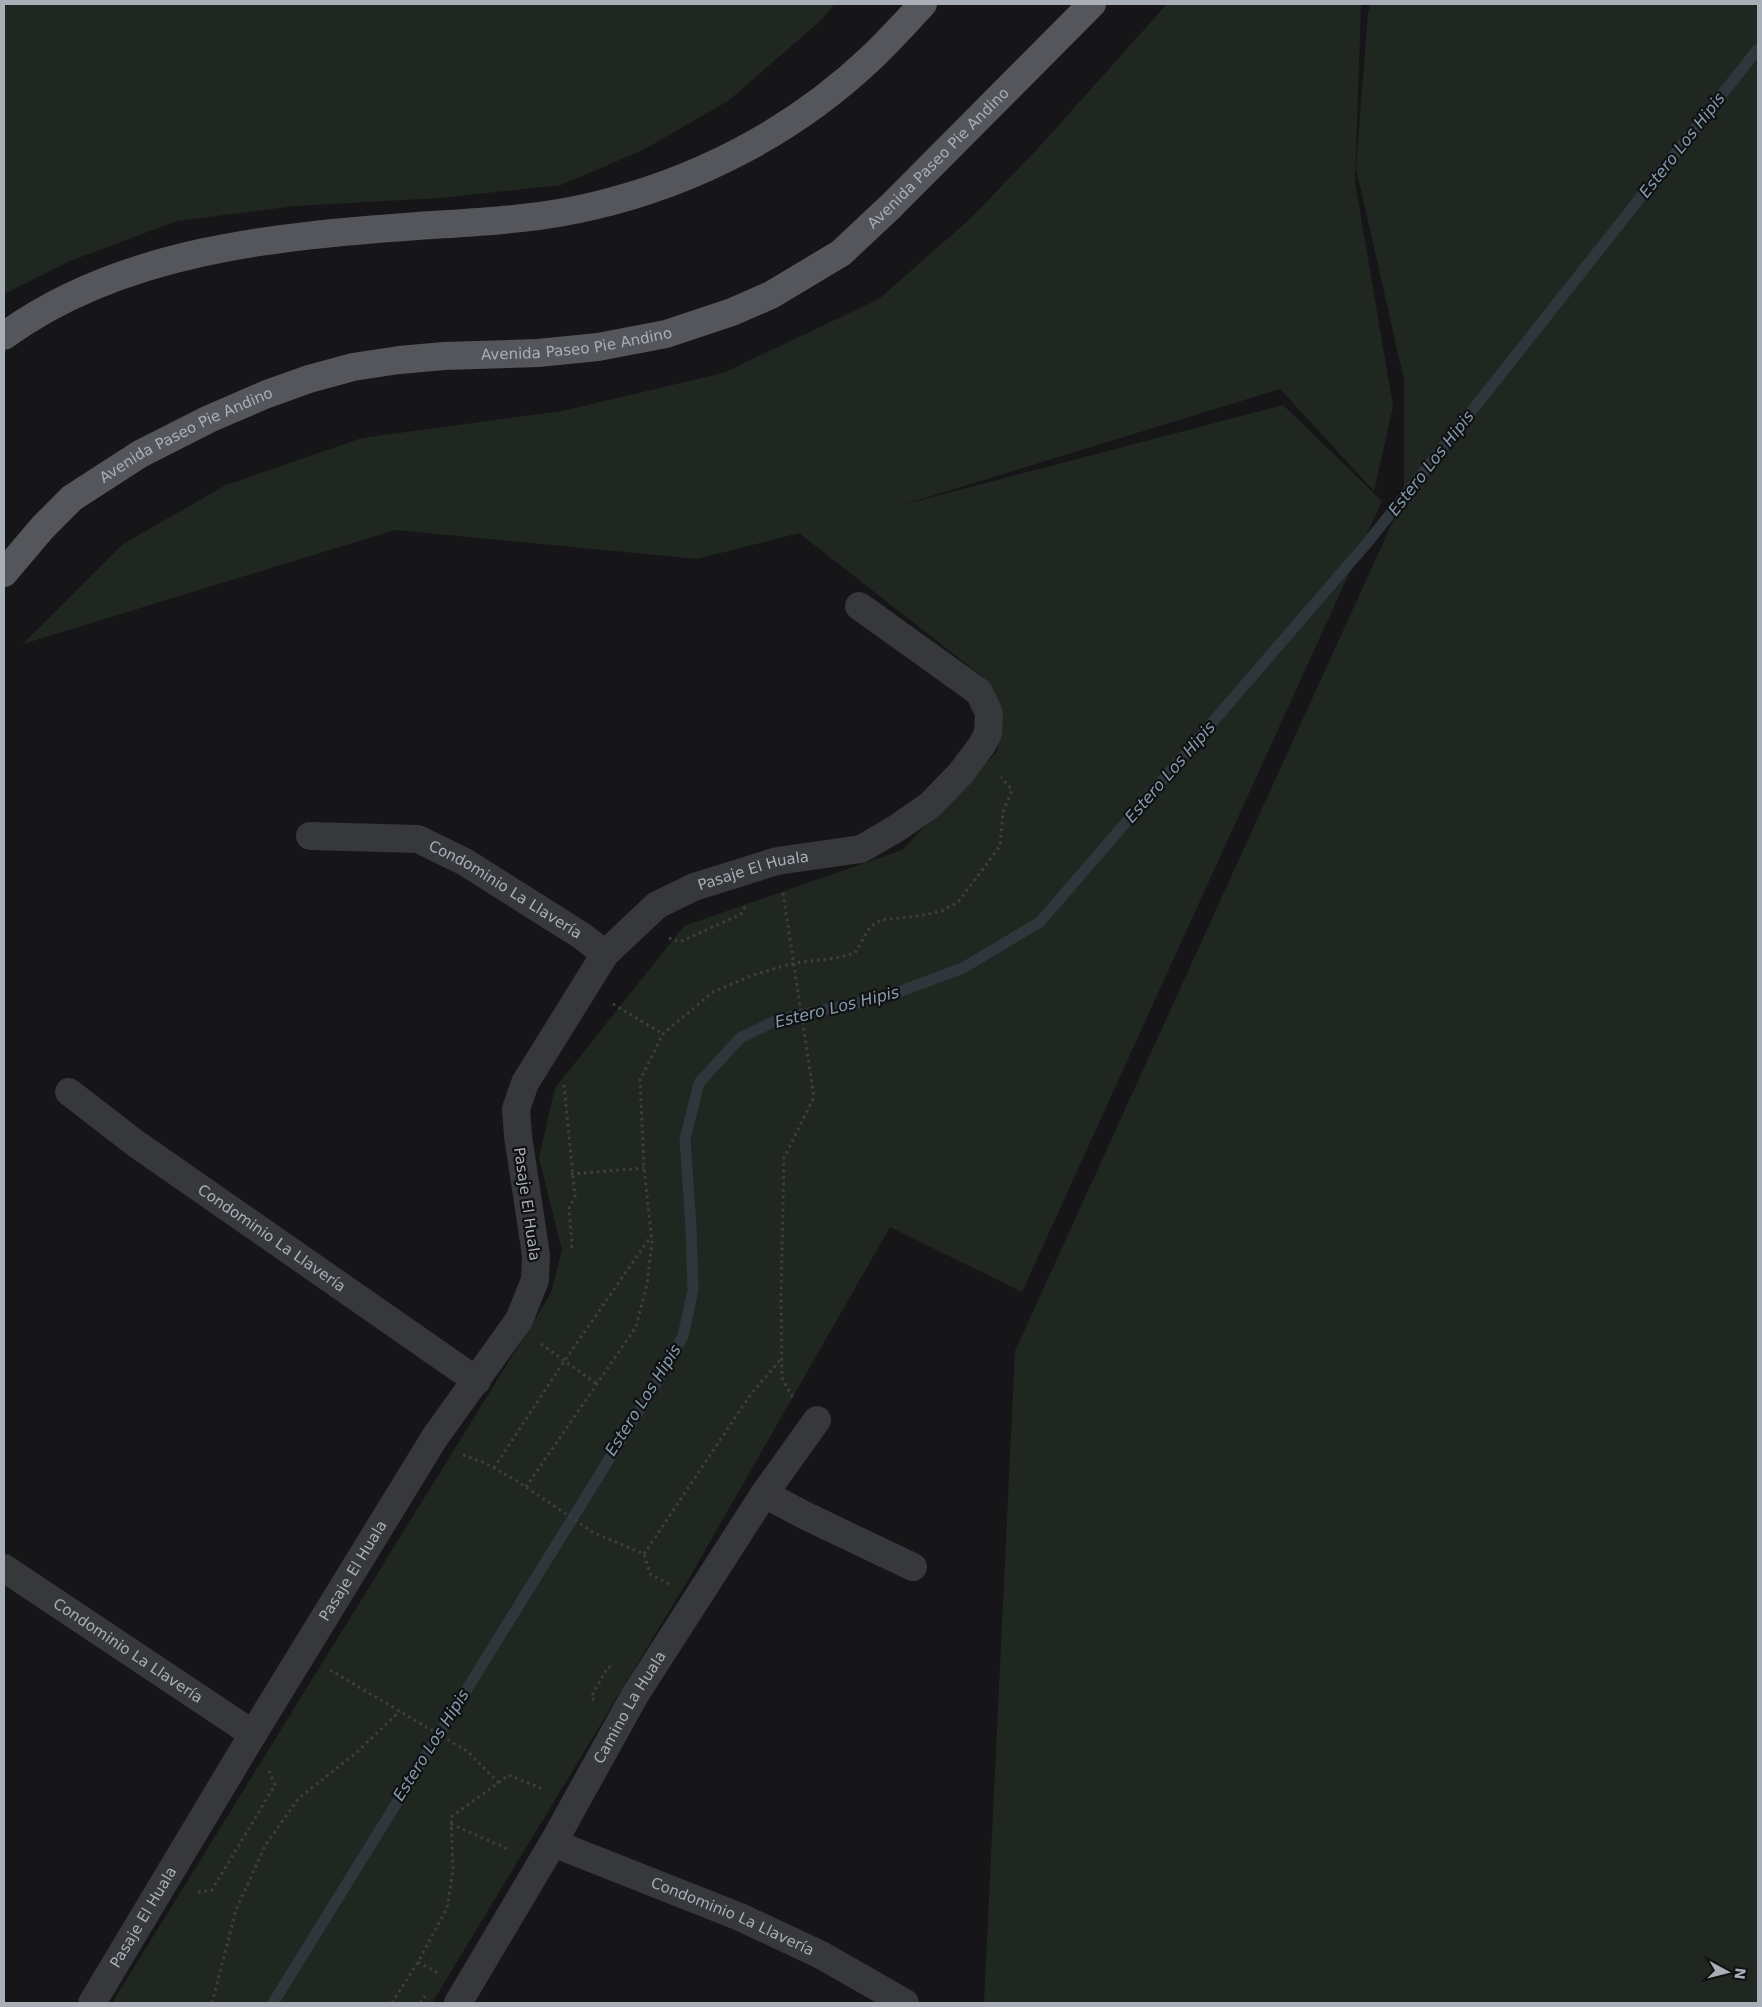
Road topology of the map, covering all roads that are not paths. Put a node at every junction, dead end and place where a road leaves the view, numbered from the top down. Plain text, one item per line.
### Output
1 (923, 4) edge
2 (1092, 4) edge
3 (4, 336) edge
4 (4, 573) edge
5 (859, 606) dead end
6 (310, 836) dead end
7 (605, 954) junction
8 (69, 1092) dead end
9 (477, 1381) junction
10 (817, 1420) dead end
11 (764, 1494) junction
12 (913, 1567) dead end
13 (4, 1568) edge
14 (252, 1734) junction
15 (553, 1843) junction
16 (92, 2003) edge
17 (458, 2003) edge
18 (905, 2003) edge

1 - 3 main road
2 - 4 main road, Avenida Paseo Pie Andino
5 - 7 street, Pasaje El Huala
6 - 7 street, Condominio La Llavería
7 - 9 street, Pasaje El Huala
8 - 9 street, Condominio La Llavería
9 - 14 street, Pasaje El Huala
10 - 11 street, Camino La Huala
11 - 12 street
11 - 15 street, Camino La Huala
13 - 14 street, Condominio La Llavería
14 - 16 street, Pasaje El Huala
15 - 17 street, Camino La Huala
15 - 18 street, Condominio La Llavería

